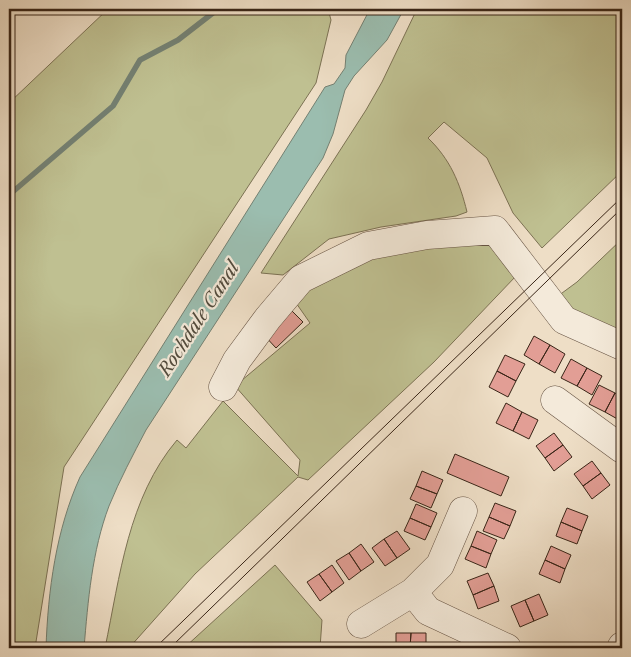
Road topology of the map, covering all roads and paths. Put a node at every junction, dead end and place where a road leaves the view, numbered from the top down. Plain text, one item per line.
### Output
1 (622, 346) edge
2 (223, 387) dead end
3 (555, 400) dead end
4 (622, 449) edge
5 (463, 511) dead end
6 (413, 592) junction
7 (361, 624) dead end
8 (507, 648) edge

1 - 2 street
3 - 4 street
5 - 6 street
6 - 7 street
6 - 8 street

